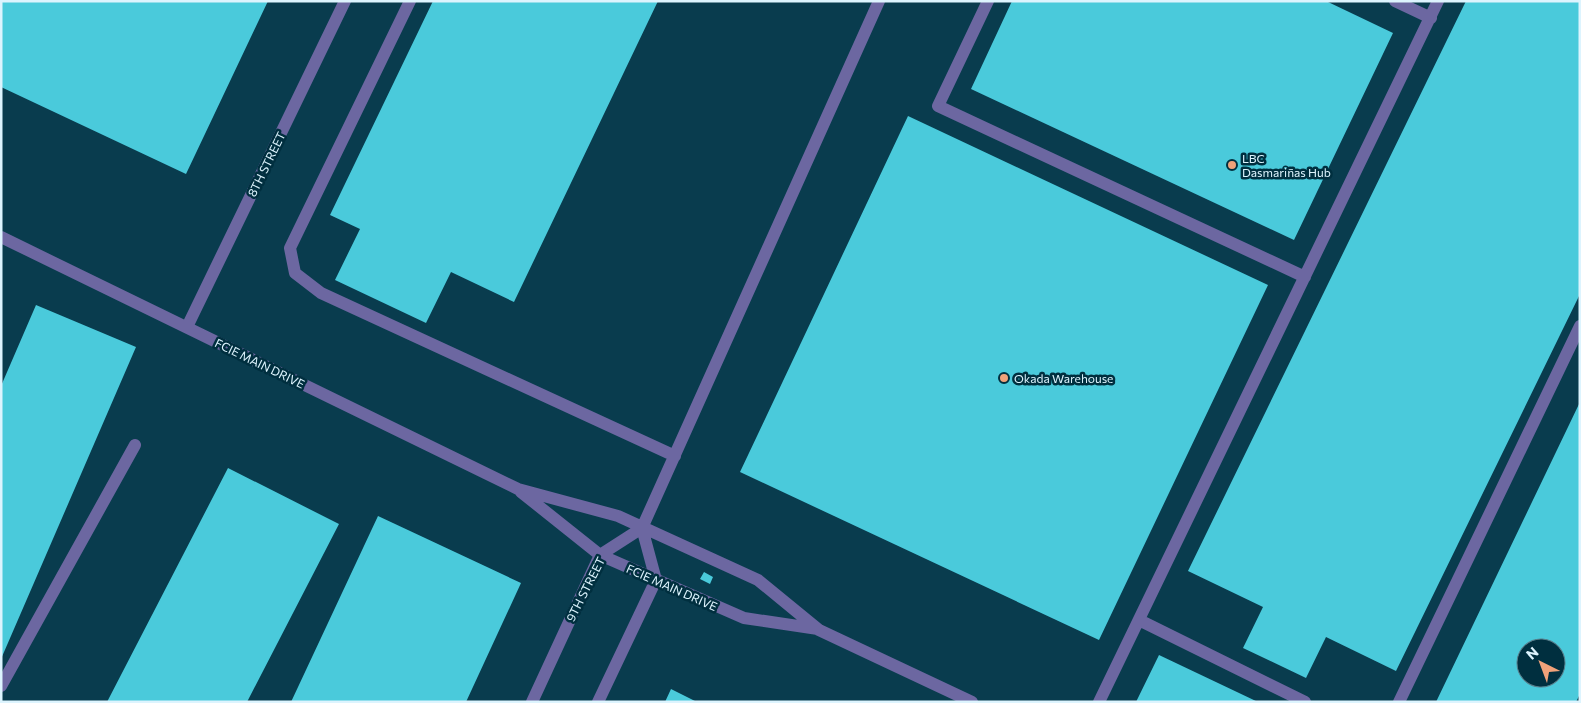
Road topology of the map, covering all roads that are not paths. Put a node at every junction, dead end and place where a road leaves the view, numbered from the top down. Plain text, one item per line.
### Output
1 (344, 1) edge
2 (410, 1) edge
3 (879, 1) edge
4 (988, 1) edge
5 (1396, 1) edge
6 (1438, 1) edge
7 (1430, 18) junction
8 (1, 237) edge
9 (1305, 276) junction
10 (1580, 326) edge
11 (187, 327) junction
12 (134, 445) dead end
13 (675, 456) junction
14 (518, 489) junction
15 (642, 528) junction
16 (600, 554) junction
17 (656, 580) junction
18 (1139, 620) junction
19 (820, 630) junction
20 (1, 686) edge
21 (532, 702) edge
22 (598, 702) edge
23 (972, 702) edge
24 (1099, 702) edge
25 (1305, 702) edge
26 (1399, 702) edge

1 - 11 street, 8TH STREET
2 - 13 street
3 - 13 street
4 - 9 street
5 - 7 street
6 - 7 street
7 - 9 street
8 - 11 street, FCIE MAIN DRIVE
9 - 18 street
10 - 26 street
11 - 14 street, FCIE MAIN DRIVE
12 - 20 street
13 - 15 street
14 - 15 street, FCIE MAIN DRIVE
14 - 16 street, FCIE MAIN DRIVE
15 - 16 street, 9TH STREET
15 - 17 street
15 - 19 street, FCIE MAIN DRIVE
16 - 17 street, FCIE MAIN DRIVE
16 - 21 street, 9TH STREET
17 - 19 street, FCIE MAIN DRIVE
17 - 22 street
18 - 24 street
18 - 25 street
19 - 23 street, FCIE MAIN DRIVE

